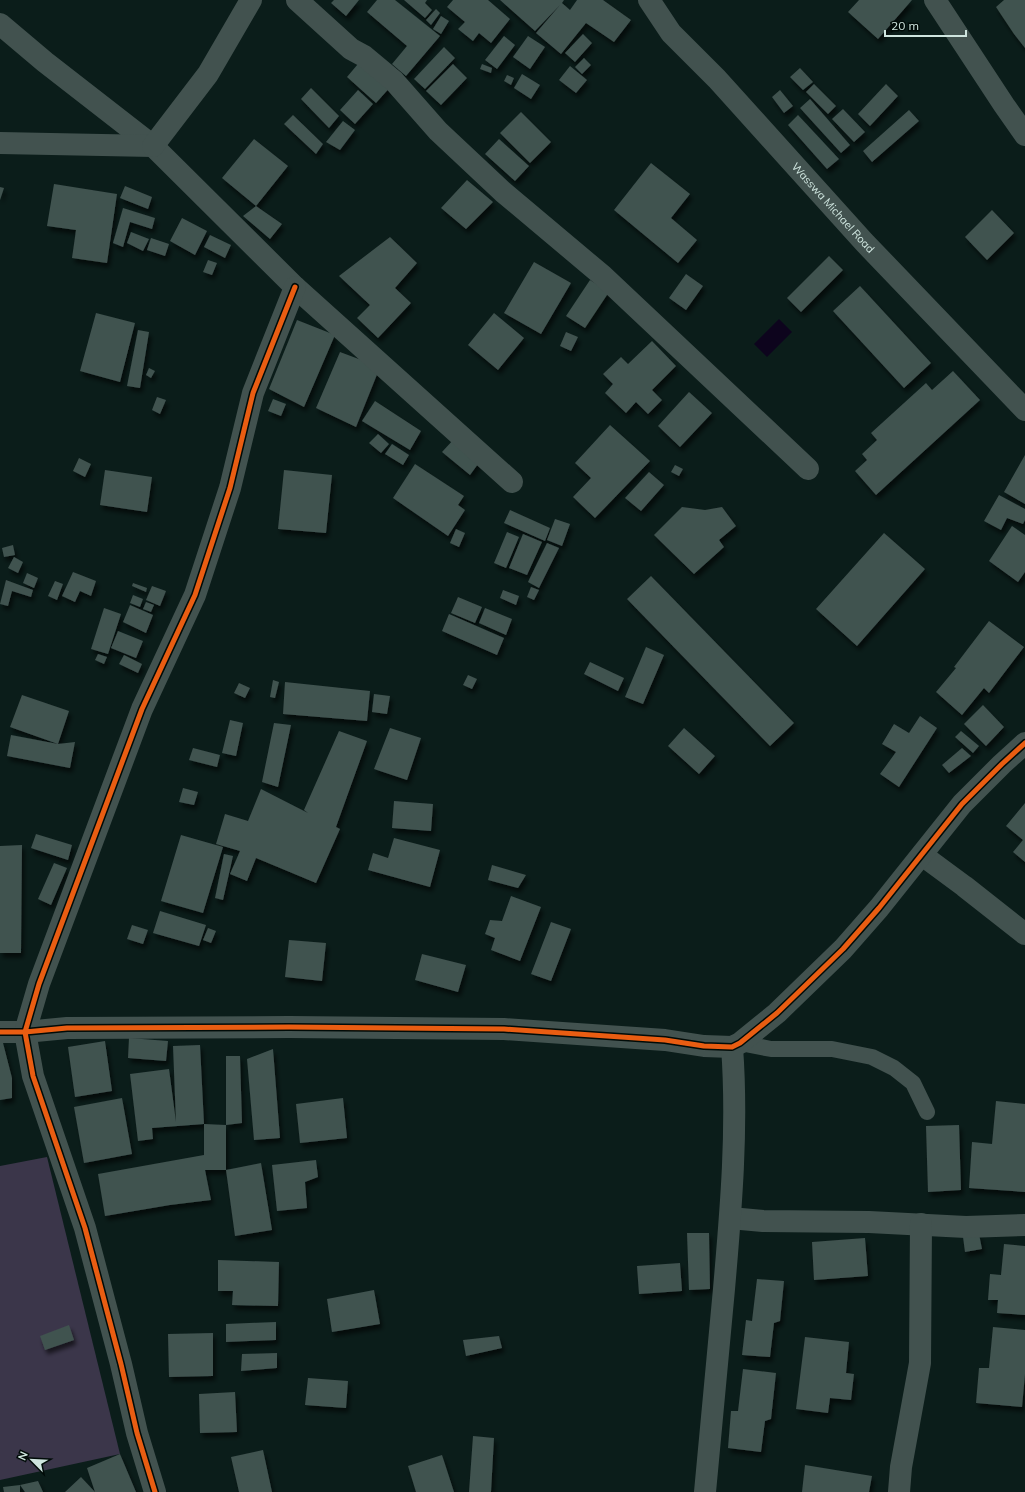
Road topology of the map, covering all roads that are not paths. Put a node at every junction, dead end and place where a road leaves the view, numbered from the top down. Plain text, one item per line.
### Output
1 (251, 0) edge
2 (297, 0) edge
3 (649, 0) edge
4 (935, 0) edge
5 (0, 24) edge
6 (1025, 136) edge
7 (0, 143) edge
8 (152, 146) junction
9 (295, 287) junction
10 (1025, 410) edge
11 (808, 469) dead end
12 (512, 482) dead end
13 (1025, 743) edge
14 (922, 855) junction
15 (1025, 934) edge
16 (0, 1032) edge
17 (25, 1032) junction
18 (736, 1045) junction
19 (927, 1112) dead end
20 (730, 1218) junction
21 (921, 1224) junction
22 (1025, 1225) edge
23 (155, 1492) edge
24 (705, 1492) edge
25 (899, 1492) edge

1 - 8 street
2 - 11 street
3 - 10 street, Wasswa Michael Road
4 - 6 street
5 - 8 street
7 - 8 street
8 - 9 street
9 - 12 street
9 - 17 street
13 - 14 street
14 - 15 street
14 - 18 street
16 - 17 street
17 - 18 street
17 - 23 street
18 - 19 lane
18 - 20 street
20 - 21 street
20 - 24 street
21 - 22 street
21 - 25 street

